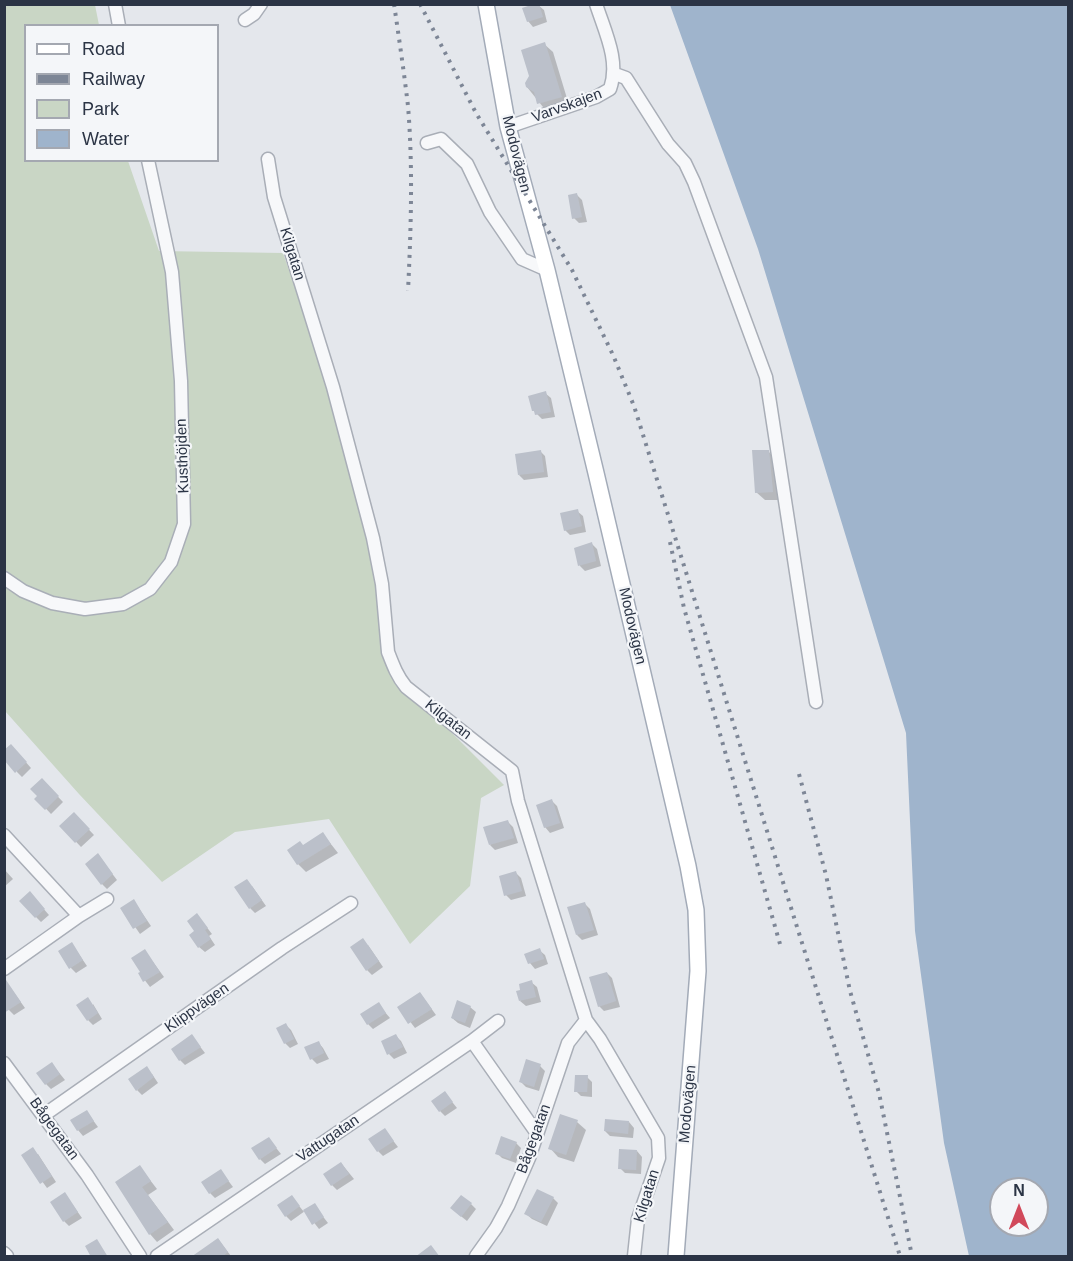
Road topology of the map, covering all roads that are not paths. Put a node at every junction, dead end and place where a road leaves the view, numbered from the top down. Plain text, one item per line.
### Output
1 (115, 4) edge
2 (261, 4) edge
3 (486, 4) edge
4 (596, 4) edge
5 (245, 20) dead end
6 (119, 24) edge
7 (615, 74) junction
8 (508, 127) junction
9 (427, 143) dead end
10 (268, 159) dead end
11 (148, 162) edge
12 (547, 270) junction
13 (4, 578) edge
14 (816, 702) dead end
15 (4, 835) edge
16 (107, 898) dead end
17 (351, 903) dead end
18 (79, 916) junction
19 (4, 969) edge
20 (586, 1020) junction
21 (498, 1021) dead end
22 (472, 1041) junction
23 (4, 1063) edge
24 (44, 1115) junction
25 (536, 1132) junction
26 (4, 1253) edge
27 (7, 1257) edge
28 (140, 1257) edge
29 (157, 1257) edge
30 (476, 1257) edge
31 (634, 1257) edge
32 (676, 1257) edge

1 - 6 street
2 - 5 street
3 - 8 main road, Modovägen
4 - 7 street, Varvskajen
7 - 8 street, Varvskajen
7 - 14 street
8 - 12 main road, Modovägen
9 - 12 street
10 - 20 street, Kilgatan
11 - 13 street, Kusthöjden
12 - 32 main road, Modovägen
15 - 18 street
16 - 18 street
17 - 24 street, Klippvägen
18 - 19 street
20 - 25 street, Bågegatan
20 - 31 street, Kilgatan
21 - 22 street, Vattugatan
22 - 25 street
22 - 29 street, Vattugatan
23 - 24 street, Bågegatan
24 - 28 street, Bågegatan
25 - 30 street, Bågegatan
26 - 27 street

